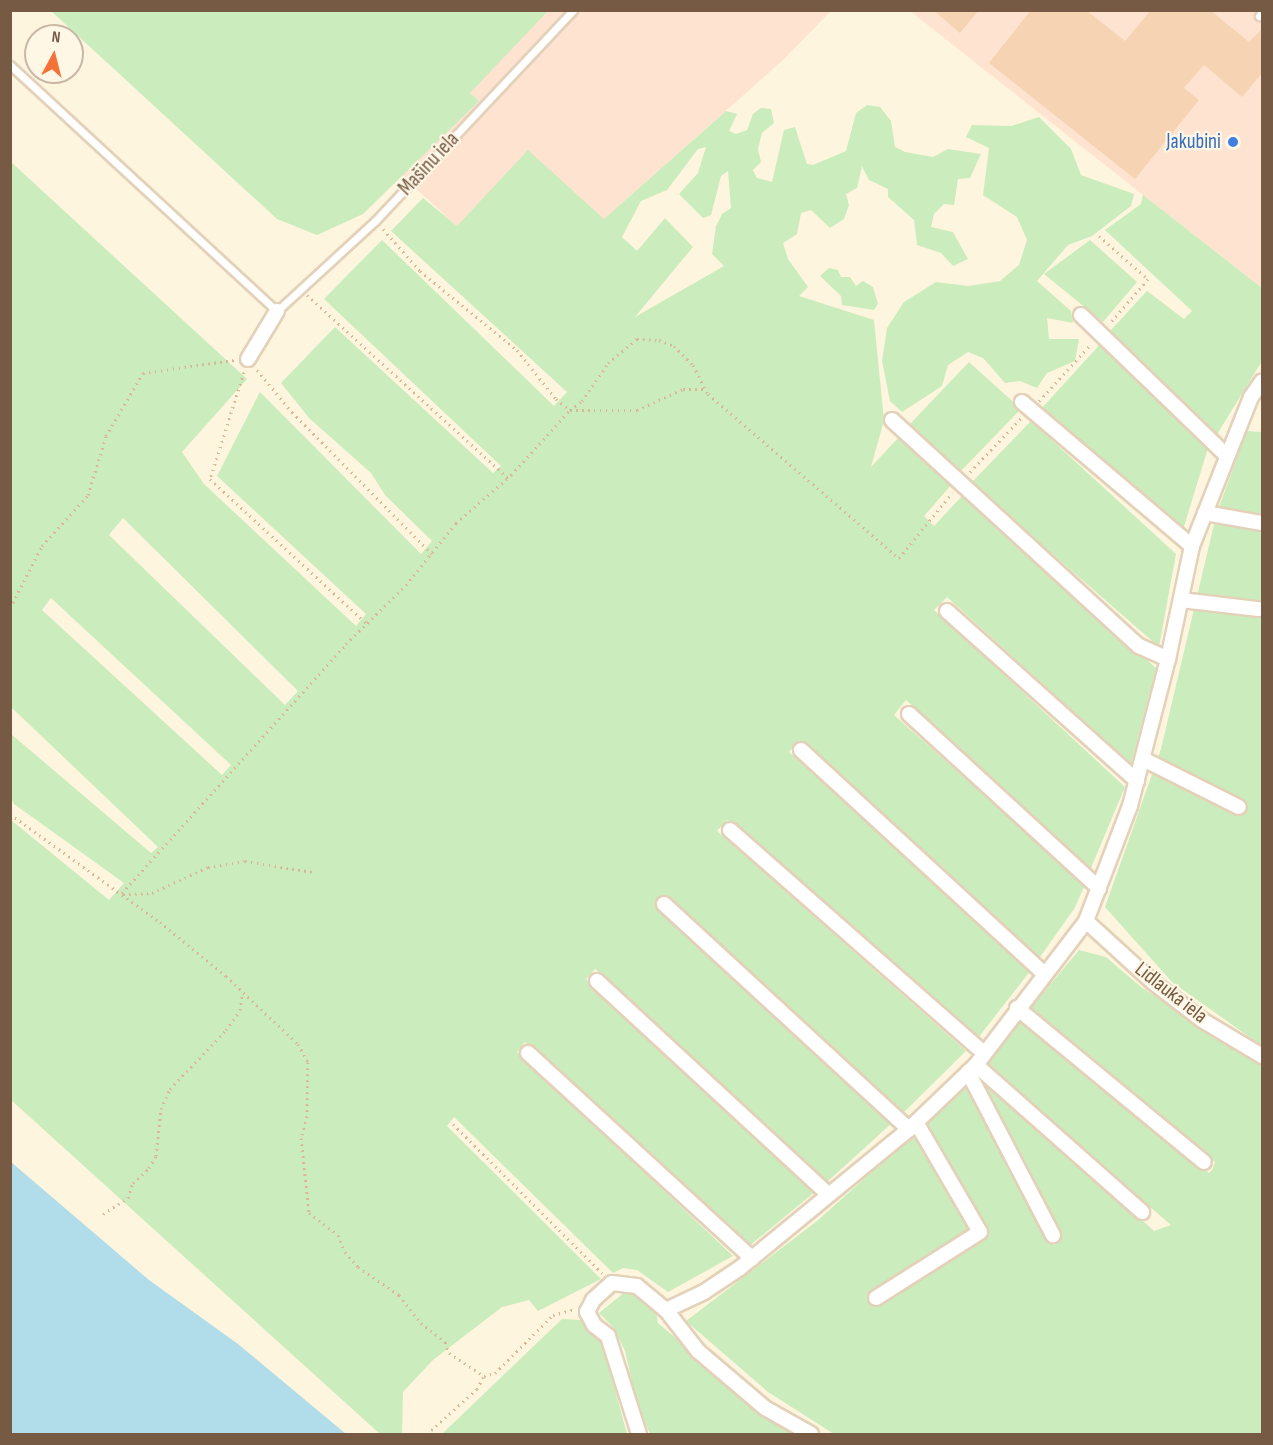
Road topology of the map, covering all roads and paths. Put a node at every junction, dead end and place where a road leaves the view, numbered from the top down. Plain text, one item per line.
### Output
1 (573, 10) edge
2 (10, 65) edge
3 (375, 221) junction
4 (301, 290) junction
5 (277, 311) junction
6 (1081, 315) dead end
7 (248, 359) junction
8 (1263, 381) edge
9 (705, 390) junction
10 (1027, 406) joint
11 (570, 410) junction
12 (892, 420) dead end
13 (1227, 456) junction
14 (508, 478) junction
15 (962, 481) junction
16 (1205, 513) junction
17 (1263, 523) edge
18 (1192, 546) junction
19 (432, 554) junction
20 (1180, 600) junction
21 (10, 608) edge
22 (1258, 609) dead end
23 (947, 611) dead end
24 (368, 624) junction
25 (1168, 659) junction
26 (909, 714) dead end
27 (801, 750) dead end
28 (1143, 759) junction
29 (1137, 781) junction
30 (1239, 807) dead end
31 (10, 814) edge
32 (730, 830) dead end
33 (312, 872) dead end
34 (1099, 888) junction
35 (122, 893) junction
36 (664, 904) dead end
37 (1086, 921) junction
38 (1045, 974) junction
39 (597, 981) dead end
40 (242, 994) junction
41 (1017, 1008) junction
42 (983, 1052) junction
43 (528, 1053) dead end
44 (1263, 1056) edge
45 (972, 1069) junction
46 (453, 1124) dead end
47 (913, 1125) junction
48 (1204, 1162) dead end
49 (828, 1194) junction
50 (1142, 1212) dead end
51 (103, 1214) dead end
52 (1053, 1235) dead end
53 (752, 1258) junction
54 (612, 1283) junction
55 (876, 1298) dead end
56 (588, 1306) junction
57 (666, 1310) junction
58 (483, 1376) junction
59 (427, 1434) edge
60 (639, 1434) edge
61 (812, 1434) edge

1 - 3 lane, Mašīnu iela
2 - 5 lane
3 - 4 lane, Mašīnu iela
3 - 11 path
4 - 5 lane, Mašīnu iela
4 - 14 path
5 - 7 street
6 - 13 street
7 - 19 path
7 - 21 path
7 - 24 path
8 - 13 street
9 - 11 path
9 - 11 path
9 - 15 path
10 - 15 path
10 - 18 street
11 - 14 path
12 - 15 street
13 - 16 street
14 - 19 path
15 - 25 street
16 - 17 street
16 - 18 street
18 - 20 street
19 - 24 path
20 - 22 street
20 - 25 street
23 - 29 street
24 - 35 path
25 - 28 street
26 - 34 street
27 - 38 street
28 - 29 street
28 - 30 street
29 - 34 street
31 - 35 path
32 - 42 street
33 - 35 path
34 - 37 street
35 - 40 path
36 - 47 street
37 - 38 street
37 - 44 street, Lidlauka iela
38 - 41 street
39 - 49 street
40 - 51 path
40 - 58 path
41 - 42 street
41 - 48 street
42 - 45 street
43 - 53 street
45 - 47 street
45 - 50 street
45 - 52 street
46 - 54 path
47 - 49 street
47 - 55 street
49 - 53 street
53 - 57 street
54 - 56 street
54 - 57 street
56 - 58 path
56 - 60 street
57 - 61 street
58 - 59 path

